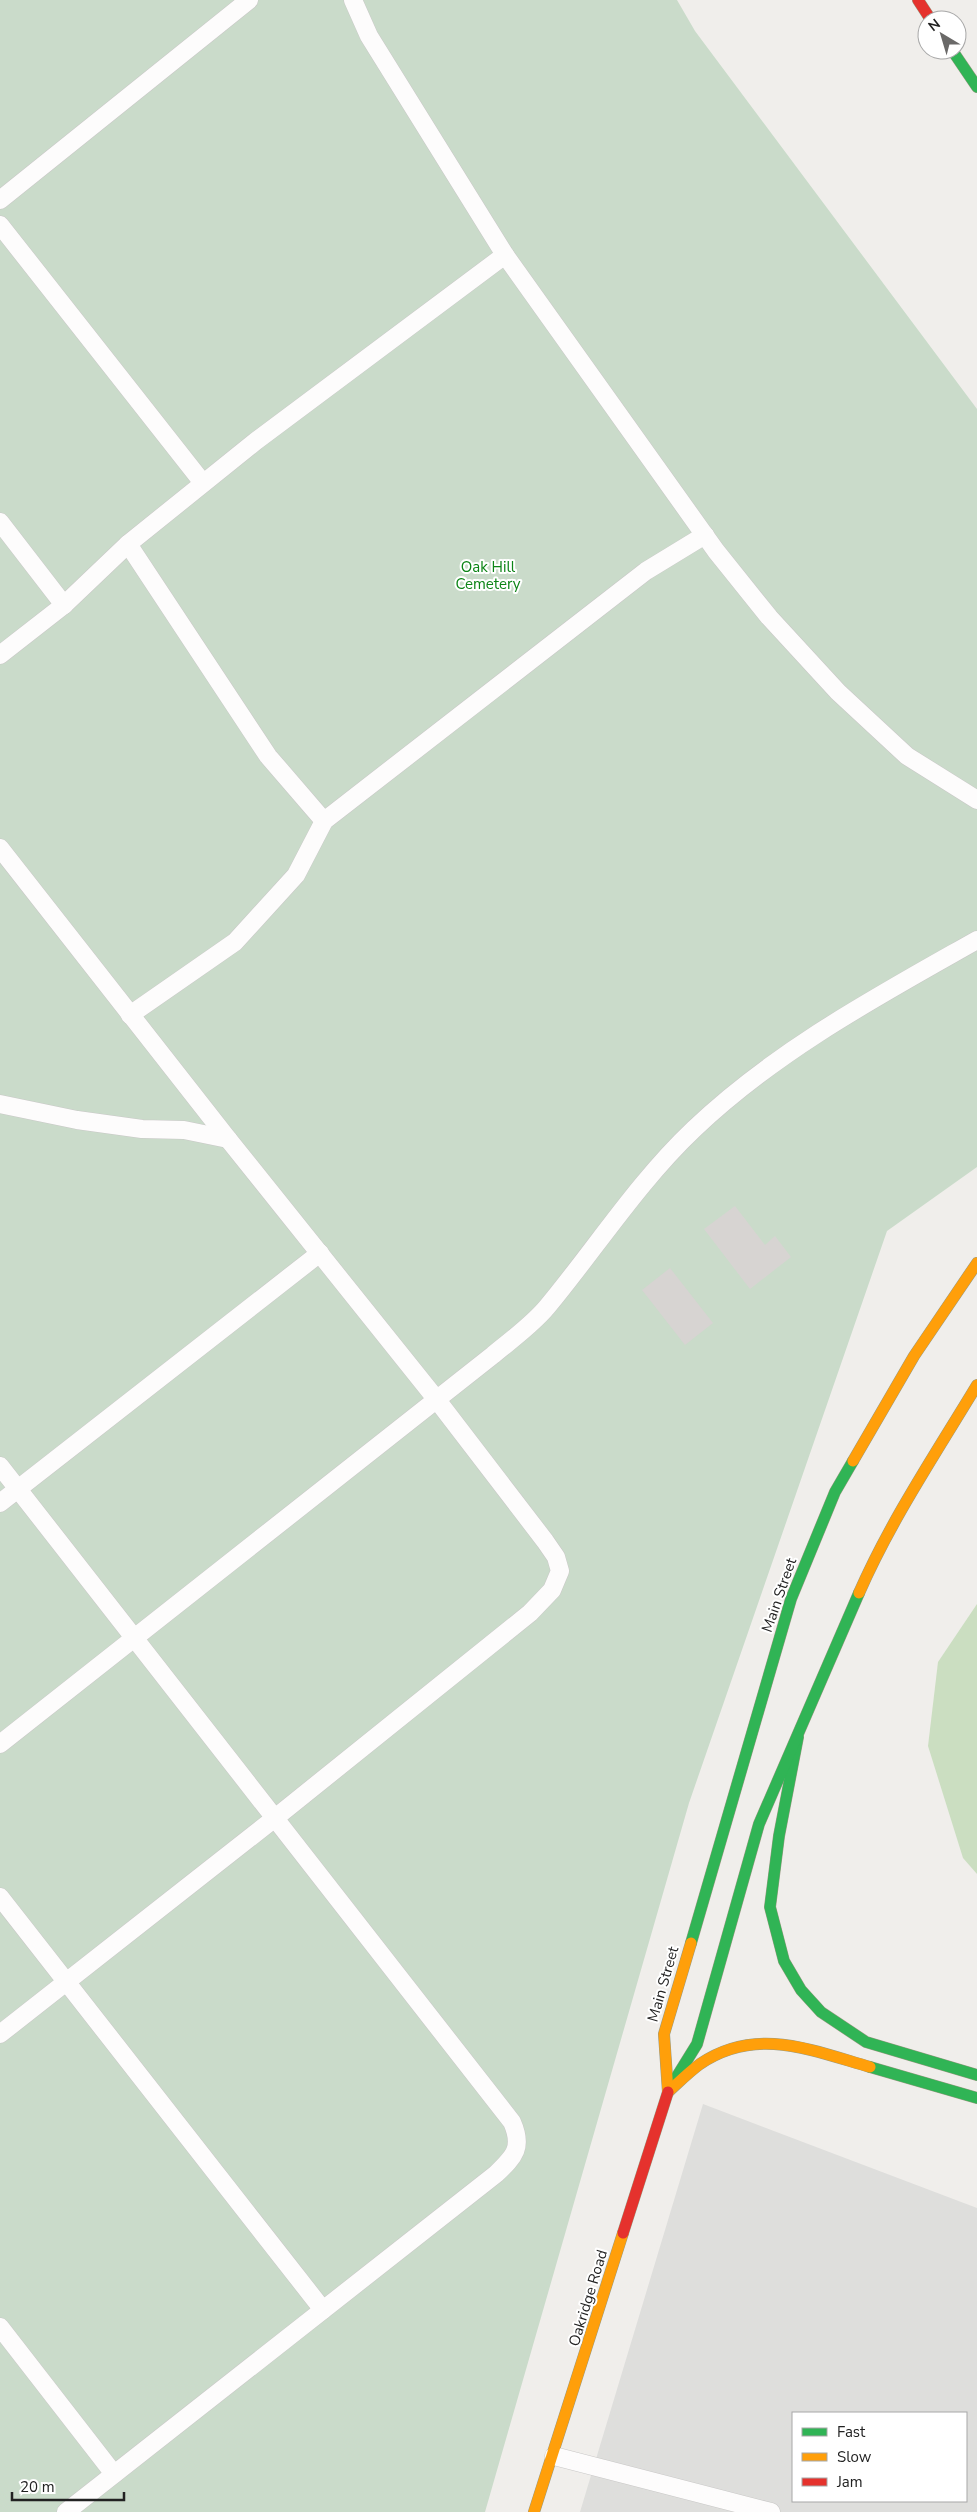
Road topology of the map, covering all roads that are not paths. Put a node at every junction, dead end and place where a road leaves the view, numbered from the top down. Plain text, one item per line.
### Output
1 (249, 0) edge
2 (352, 0) edge
3 (959, 60) edge
4 (977, 87) edge
5 (0, 200) edge
6 (0, 225) edge
7 (505, 255) junction
8 (203, 483) junction
9 (0, 522) edge
10 (705, 535) junction
11 (128, 544) junction
12 (64, 605) junction
13 (0, 655) edge
14 (977, 800) edge
15 (324, 821) junction
16 (0, 848) edge
17 (977, 940) edge
18 (130, 1015) junction
19 (0, 1104) edge
20 (228, 1140) junction
21 (320, 1253) junction
22 (977, 1263) edge
23 (977, 1385) edge
24 (437, 1400) junction
25 (0, 1466) edge
26 (18, 1489) junction
27 (0, 1502) edge
28 (135, 1638) junction
29 (798, 1737) junction
30 (0, 1744) edge
31 (275, 1818) junction
32 (0, 1897) edge
33 (66, 1983) junction
34 (0, 2034) edge
35 (977, 2075) edge
36 (668, 2092) junction
37 (977, 2098) edge
38 (323, 2310) junction
39 (0, 2327) edge
40 (554, 2456) junction
41 (114, 2474) junction
42 (540, 2511) edge
43 (66, 2512) edge
44 (771, 2512) edge

1 - 5 lane
2 - 7 lane
3 - 4 main road
6 - 8 lane
7 - 8 lane
7 - 10 lane
8 - 11 lane
9 - 12 lane
10 - 14 lane
10 - 15 lane
11 - 12 lane
11 - 15 lane
12 - 13 lane
15 - 18 lane
16 - 18 lane
17 - 24 lane
18 - 20 lane
19 - 20 lane
20 - 21 lane
21 - 24 lane
21 - 26 lane
22 - 36 main road, Main Street
23 - 29 main road
24 - 28 lane
24 - 31 lane
25 - 26 lane
26 - 27 lane
26 - 28 lane
28 - 30 lane
28 - 31 lane
29 - 35 main road
29 - 36 main road
31 - 33 lane
31 - 38 lane
32 - 33 lane
33 - 34 lane
33 - 38 lane
36 - 37 main road
36 - 40 main road, Oakridge Road
38 - 41 lane
39 - 41 lane
40 - 42 main road, Oakridge Road
40 - 44 lane
41 - 43 lane

